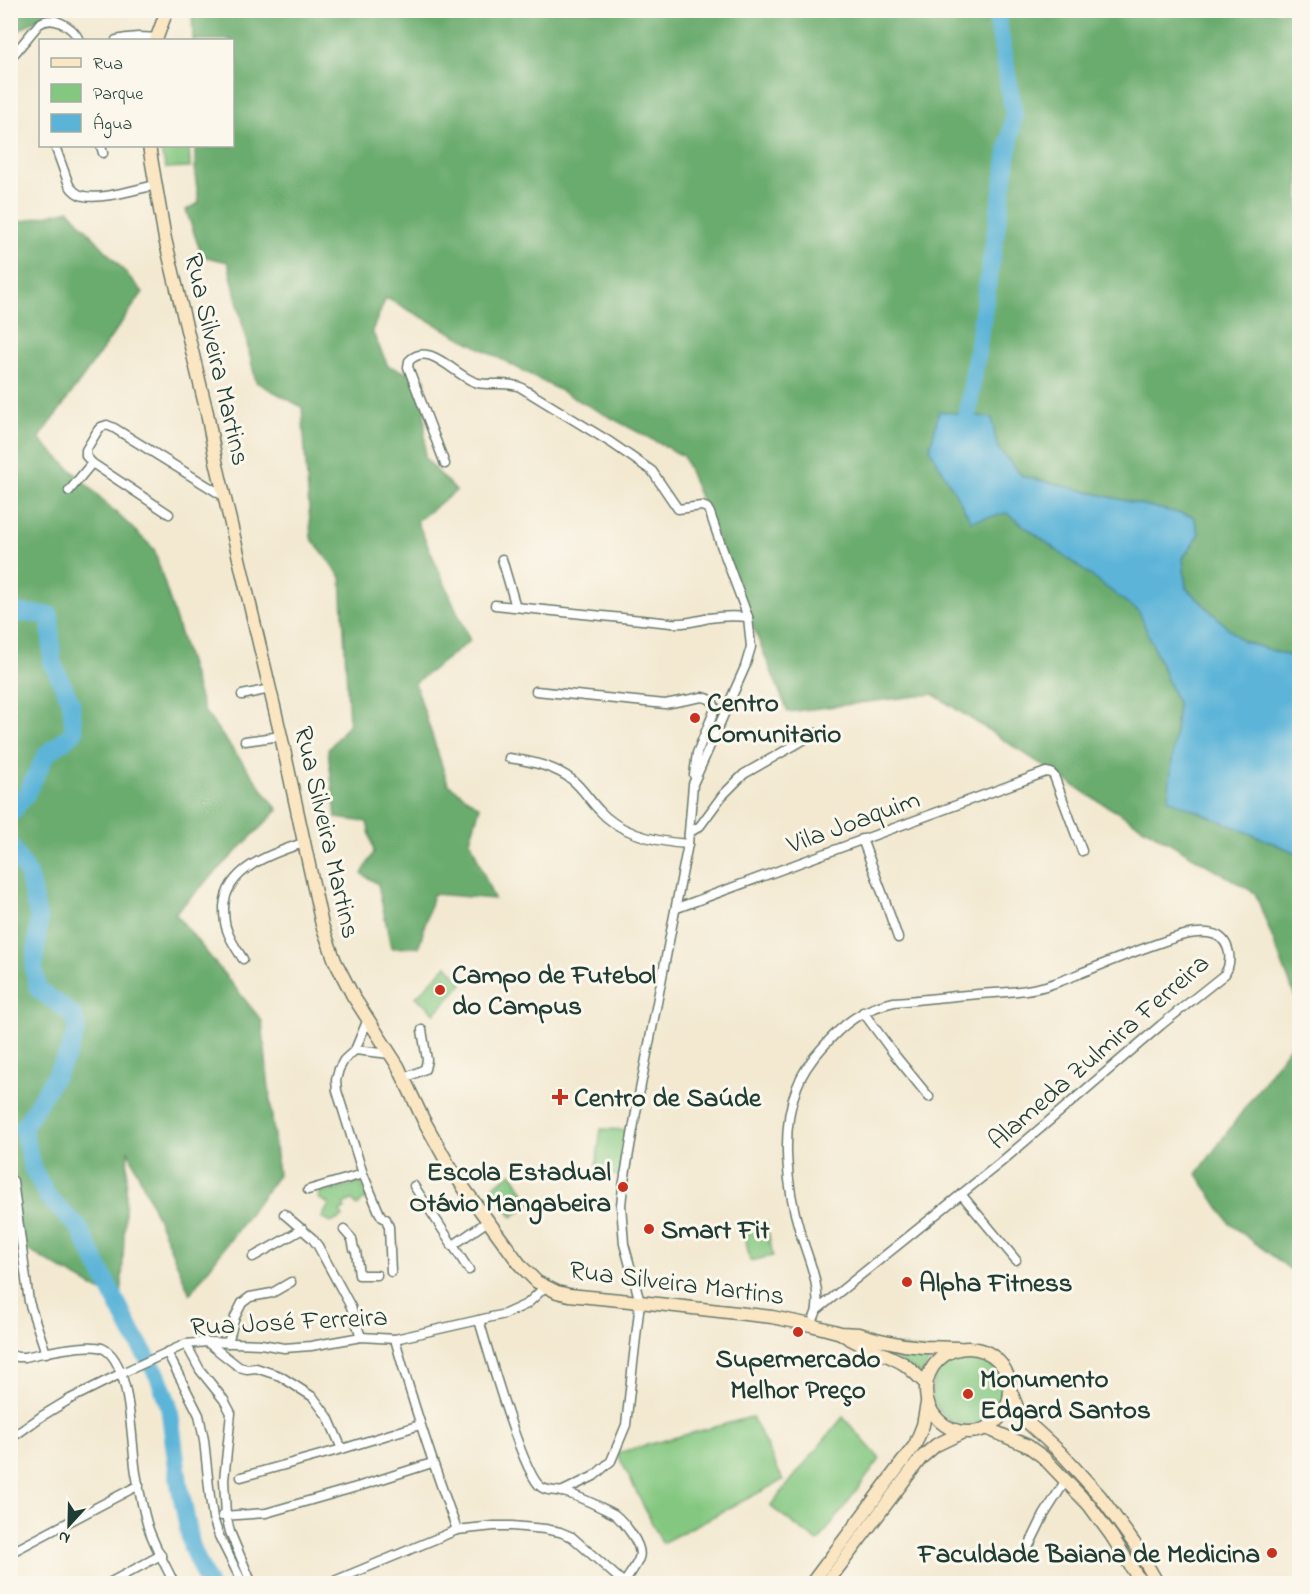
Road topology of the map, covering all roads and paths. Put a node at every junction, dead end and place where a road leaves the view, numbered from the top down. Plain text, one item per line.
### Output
1 (167, 10) edge
2 (78, 39) edge
3 (120, 39) edge
4 (156, 39) edge
5 (10, 59) edge
6 (55, 147) edge
7 (149, 147) edge
8 (156, 185) junction
9 (92, 463) junction
10 (445, 465) dead end
11 (69, 491) dead end
12 (225, 497) junction
13 (169, 514) dead end
14 (502, 559) dead end
15 (495, 605) dead end
16 (516, 607) junction
17 (748, 617) junction
18 (270, 689) junction
19 (536, 691) dead end
20 (242, 695) dead end
21 (816, 733) dead end
22 (281, 736) junction
23 (245, 741) dead end
24 (509, 758) dead end
25 (693, 784) junction
26 (689, 833) junction
27 (862, 839) junction
28 (303, 843) junction
29 (688, 844) junction
30 (1082, 851) dead end
31 (677, 908) junction
32 (898, 938) dead end
33 (243, 959) dead end
34 (863, 1012) junction
35 (368, 1019) junction
36 (422, 1030) dead end
37 (356, 1050) junction
38 (390, 1054) junction
39 (405, 1078) junction
40 (929, 1097) dead end
41 (363, 1174) junction
42 (13, 1181) dead end
43 (414, 1186) dead end
44 (308, 1190) dead end
45 (961, 1194) junction
46 (284, 1214) dead end
47 (488, 1221) junction
48 (303, 1229) junction
49 (344, 1230) dead end
50 (452, 1246) junction
51 (253, 1257) dead end
52 (1016, 1260) dead end
53 (469, 1270) dead end
54 (391, 1272) dead end
55 (378, 1275) dead end
56 (291, 1282) dead end
57 (545, 1287) junction
58 (640, 1302) junction
59 (817, 1310) junction
60 (479, 1320) junction
61 (811, 1325) junction
62 (841, 1333) junction
63 (361, 1337) junction
64 (395, 1339) junction
65 (207, 1342) junction
66 (228, 1343) junction
67 (186, 1344) junction
68 (959, 1348) junction
69 (167, 1352) junction
70 (46, 1353) junction
71 (10, 1355) edge
72 (122, 1373) junction
73 (926, 1384) junction
74 (1011, 1392) junction
75 (927, 1403) junction
76 (420, 1425) junction
77 (986, 1428) junction
78 (963, 1432) junction
79 (10, 1439) edge
80 (342, 1449) junction
81 (432, 1463) junction
82 (241, 1477) dead end
83 (1066, 1480) junction
84 (139, 1485) junction
85 (561, 1492) junction
86 (226, 1515) junction
87 (213, 1518) junction
88 (458, 1530) junction
89 (10, 1553) edge
90 (161, 1555) junction
91 (1024, 1556) dead end
92 (624, 1583) edge
93 (107, 1584) edge
94 (176, 1584) edge
95 (243, 1584) edge
96 (252, 1584) edge
97 (327, 1584) edge
98 (811, 1584) edge
99 (826, 1584) edge
100 (1142, 1584) edge
101 (1158, 1584) edge

1 - 4 main road
2 - 5 street
3 - 4 street
6 - 8 street
7 - 8 main road, Rua Silveira Martins
8 - 12 main road, Rua Silveira Martins
9 - 11 street
9 - 12 street
9 - 13 street
10 - 17 street
12 - 18 main road, Rua Silveira Martins
14 - 16 street
15 - 16 street
16 - 17 street
17 - 25 street
18 - 20 street
18 - 22 main road, Rua Silveira Martins
19 - 25 street
21 - 26 street
22 - 23 street
22 - 28 main road, Rua Silveira Martins
24 - 29 street
25 - 26 street
26 - 29 street
27 - 30 street, Vila Joaquim
27 - 31 street, Vila Joaquim
27 - 32 street
28 - 33 street
28 - 35 main road, Rua Silveira Martins
29 - 31 street
31 - 58 street
34 - 40 street
34 - 45 street, Alameda Zulmira Ferreira
34 - 59 street, Alameda Zulmira Ferreira
35 - 37 street
35 - 38 main road, Rua Silveira Martins
36 - 39 street
37 - 38 street
37 - 41 street
38 - 39 main road, Rua Silveira Martins
39 - 47 main road, Rua Silveira Martins
41 - 44 street
41 - 54 street
42 - 70 street
43 - 50 street
45 - 52 street
45 - 59 street, Alameda Zulmira Ferreira
46 - 48 street
47 - 50 street
47 - 57 main road, Rua Silveira Martins
48 - 51 street
48 - 63 street
49 - 55 street
50 - 53 street
56 - 66 street
57 - 58 main road, Rua Silveira Martins
57 - 60 street, Rua José Ferreira
58 - 61 main road, Rua Silveira Martins
58 - 85 street
59 - 61 street, Alameda Zulmira Ferreira
60 - 64 street, Rua José Ferreira
60 - 85 street
61 - 62 main road, Rua Silveira Martins
62 - 68 main road, Rua Silveira Martins
62 - 73 main road, Rua Silveira Martins
63 - 64 street, Rua José Ferreira
63 - 66 street, Rua José Ferreira
64 - 76 street
65 - 66 street, Rua José Ferreira
65 - 67 street, Rua José Ferreira
65 - 80 street
67 - 69 street, Rua José Ferreira
67 - 86 street
68 - 73 main road
68 - 74 main road
69 - 72 street, Rua José Ferreira
69 - 87 street
70 - 71 street
70 - 72 street
72 - 79 street, Rua José Ferreira
72 - 84 street
73 - 75 main road
74 - 77 main road
74 - 101 main road
75 - 78 main road
75 - 98 main road
76 - 80 street
76 - 81 street
77 - 78 main road
77 - 83 main road
78 - 99 main road
80 - 82 street
81 - 86 street
81 - 88 street
83 - 91 street
83 - 100 main road
84 - 89 street
84 - 90 street
85 - 92 street
86 - 87 street
86 - 96 street
87 - 95 street
88 - 92 street
88 - 97 street
90 - 93 street
90 - 94 street

